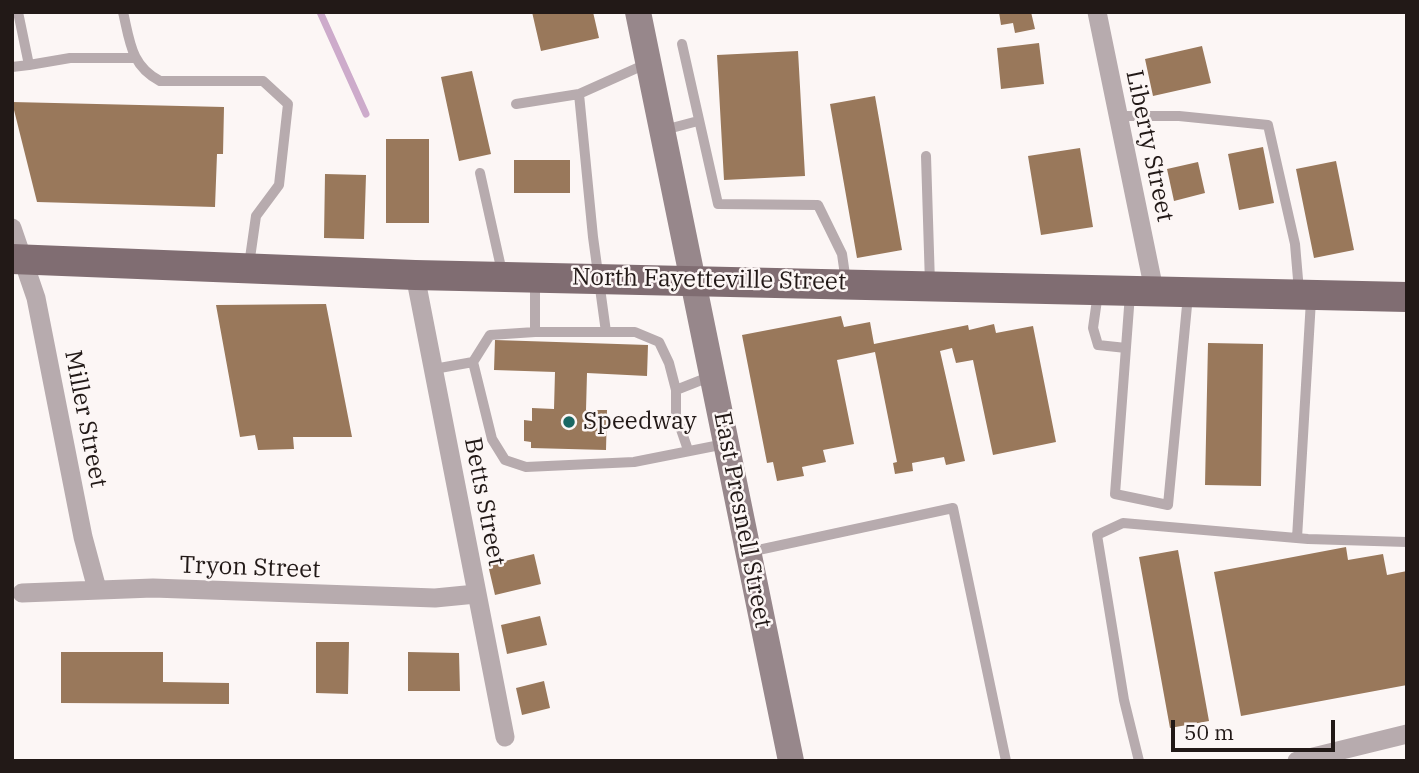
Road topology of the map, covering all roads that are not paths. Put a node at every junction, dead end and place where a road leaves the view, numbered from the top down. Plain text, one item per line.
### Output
1 (18, 12) edge
2 (123, 12) edge
3 (638, 12) edge
4 (1097, 12) edge
5 (682, 44) dead end
6 (133, 58) junction
7 (648, 63) junction
8 (29, 65) junction
9 (12, 67) edge
10 (579, 94) junction
11 (516, 104) dead end
12 (1118, 116) junction
13 (698, 121) junction
14 (662, 131) junction
15 (926, 156) dead end
16 (480, 173) dead end
17 (12, 228) edge
18 (18, 259) edge
19 (248, 269) junction
20 (415, 275) junction
21 (503, 276) junction
22 (535, 276) junction
23 (600, 278) junction
24 (692, 279) junction
25 (846, 283) junction
26 (930, 285) junction
27 (1098, 289) junction
28 (1142, 290) junction
29 (1188, 292) junction
30 (1305, 295) junction
31 (1407, 298) edge
32 (535, 332) junction
33 (606, 332) junction
34 (1126, 348) junction
35 (473, 362) junction
36 (434, 369) junction
37 (713, 376) junction
38 (676, 390) junction
39 (726, 444) junction
40 (688, 450) junction
41 (1297, 538) junction
42 (1407, 542) edge
43 (748, 552) junction
44 (97, 589) junction
45 (17, 593) edge
46 (476, 594) junction
47 (1407, 734) edge
48 (505, 737) dead end
49 (791, 761) edge
50 (1006, 761) edge
51 (1139, 761) edge
52 (1297, 761) edge

1 - 8 lane
2 - 6 lane
3 - 7 main road, East Presnell Street
4 - 12 street, Liberty Street
5 - 13 lane
6 - 8 lane
6 - 19 lane
7 - 10 lane
7 - 14 main road, East Presnell Street
8 - 9 lane
10 - 11 lane
10 - 23 lane
12 - 28 street, Liberty Street
12 - 30 lane
13 - 14 lane
13 - 25 lane
14 - 24 main road, East Presnell Street
15 - 26 lane
16 - 21 lane
17 - 18 street, Miller Street
18 - 19 main road, North Fayetteville Street
18 - 44 street, Miller Street
19 - 20 main road, North Fayetteville Street
20 - 21 main road, North Fayetteville Street
20 - 36 street, Betts Street
21 - 22 main road, North Fayetteville Street
22 - 23 main road, North Fayetteville Street
22 - 32 lane
23 - 24 main road, North Fayetteville Street
23 - 33 lane
24 - 25 main road, North Fayetteville Street
24 - 37 main road, East Presnell Street
25 - 26 main road, North Fayetteville Street
26 - 27 main road, North Fayetteville Street
27 - 28 main road, North Fayetteville Street
27 - 34 lane
28 - 29 main road, North Fayetteville Street
28 - 34 lane
29 - 30 main road, North Fayetteville Street
29 - 34 lane
30 - 31 main road, North Fayetteville Street
30 - 41 lane
32 - 33 lane
32 - 35 lane
33 - 38 lane
35 - 36 lane
35 - 40 lane
36 - 46 street, Betts Street
37 - 38 lane
37 - 39 main road, East Presnell Street
38 - 40 lane
39 - 40 lane
39 - 43 main road, East Presnell Street
41 - 42 lane
41 - 51 lane
43 - 49 main road, East Presnell Street
43 - 50 lane
44 - 45 street, Tryon Street
44 - 46 street, Tryon Street
46 - 48 street, Betts Street
47 - 52 street

